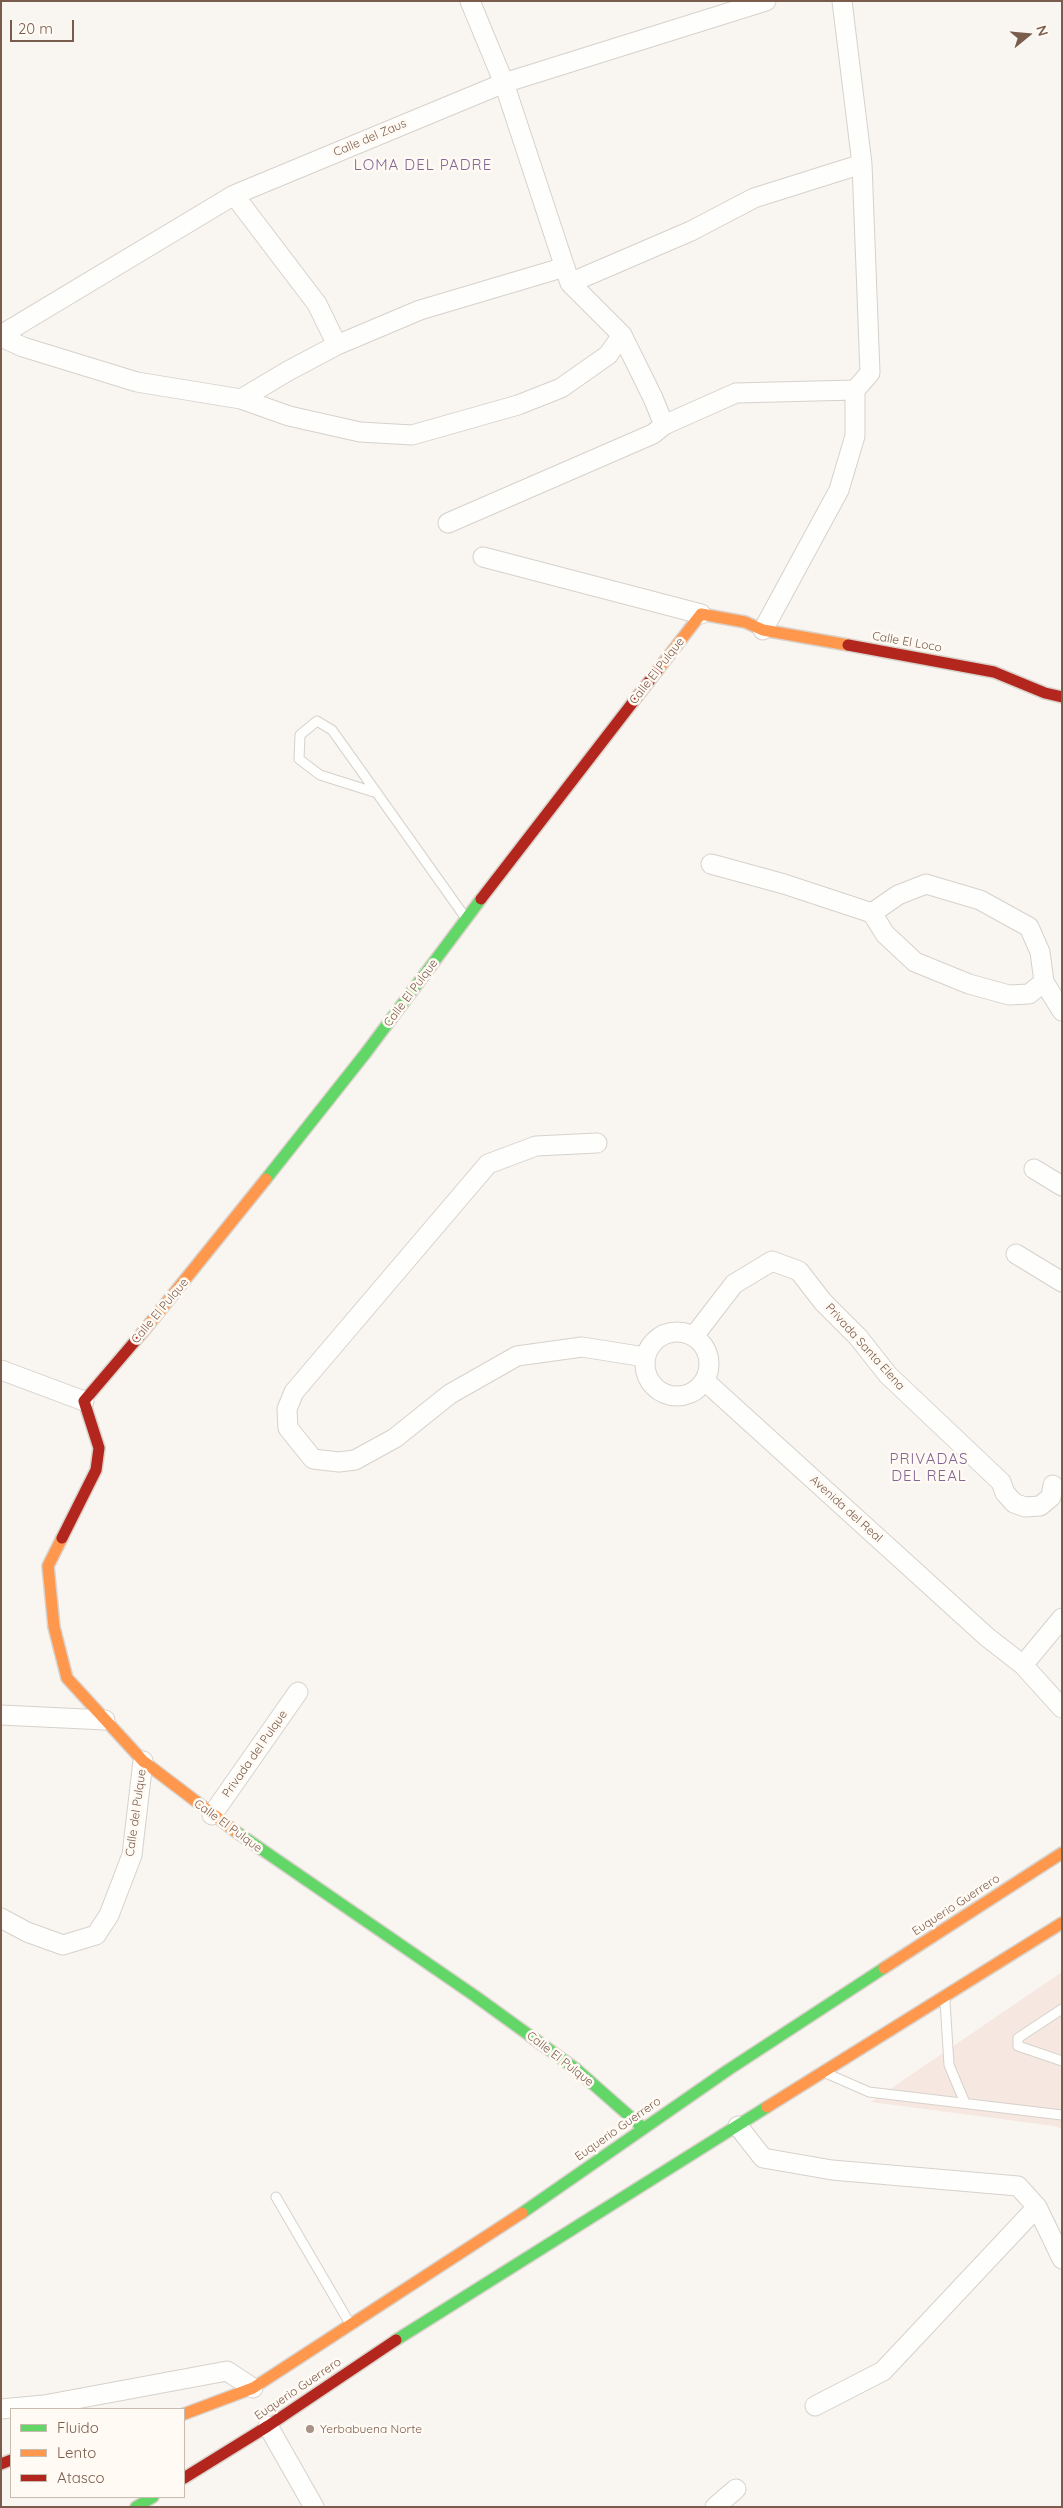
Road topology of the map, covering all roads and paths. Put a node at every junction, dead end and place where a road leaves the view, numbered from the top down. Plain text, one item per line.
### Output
1 (470, 1) edge
2 (766, 1) edge
3 (842, 1) edge
4 (504, 83) junction
5 (862, 164) junction
6 (234, 195) junction
7 (567, 275) junction
8 (622, 335) junction
9 (1, 336) edge
10 (337, 345) junction
11 (856, 390) junction
12 (241, 399) junction
13 (664, 425) junction
14 (448, 523) dead end
15 (483, 557) dead end
16 (701, 614) junction
17 (763, 630) junction
18 (1062, 697) edge
19 (377, 793) junction
20 (711, 864) dead end
21 (872, 914) junction
22 (466, 920) junction
23 (1044, 982) junction
24 (1062, 1011) edge
25 (597, 1143) dead end
26 (1034, 1169) dead end
27 (1062, 1186) edge
28 (1016, 1254) dead end
29 (1062, 1282) edge
30 (694, 1336) junction
31 (645, 1357) junction
32 (1, 1370) edge
33 (705, 1380) junction
34 (84, 1401) junction
35 (1053, 1486) dead end
36 (1062, 1618) edge
37 (1023, 1665) junction
38 (298, 1692) dead end
39 (1062, 1708) edge
40 (1, 1715) edge
41 (105, 1720) junction
42 (143, 1761) junction
43 (212, 1815) junction
44 (1062, 1853) edge
45 (1, 1918) edge
46 (1062, 1923) edge
47 (944, 1996) junction
48 (1062, 2009) edge
49 (1062, 2061) edge
50 (823, 2072) junction
51 (964, 2104) junction
52 (1062, 2115) edge
53 (738, 2126) junction
54 (643, 2128) junction
55 (276, 2197) dead end
56 (1037, 2207) junction
57 (1062, 2259) edge
58 (350, 2323) junction
59 (253, 2388) junction
60 (815, 2406) dead end
61 (1, 2409) edge
62 (185, 2414) edge
63 (268, 2426) junction
64 (185, 2477) edge
65 (736, 2489) dead end
66 (151, 2498) edge
67 (136, 2507) edge
68 (314, 2507) edge
69 (715, 2507) edge

1 - 4 street
2 - 4 street, Calle del Zaus
3 - 5 street
4 - 6 street, Calle del Zaus
4 - 7 street
5 - 7 street
5 - 11 street
6 - 9 street, Calle del Zaus
6 - 10 street
7 - 8 street
7 - 10 street
8 - 12 street
8 - 13 street
9 - 12 street
10 - 12 street
11 - 13 street
11 - 17 street
13 - 14 street
15 - 16 street
16 - 17 street, Calle El Loco
16 - 22 street, Calle El Pulque
17 - 18 street, Calle El Loco
19 - 19 lane
19 - 22 lane
20 - 21 street
21 - 23 street
21 - 23 street
22 - 34 street, Calle El Pulque
23 - 24 street
25 - 31 street
26 - 27 street
28 - 29 street
30 - 31 street
30 - 33 street
30 - 35 street, Privada Santa Elena
31 - 33 street
32 - 34 street
33 - 37 street, Avenida del Real
34 - 41 street, Calle El Pulque
36 - 37 street
37 - 39 street, Avenida del Real
38 - 43 street, Privada del Pulque
40 - 41 street
41 - 42 street, Calle El Pulque
42 - 43 street, Calle El Pulque
42 - 45 street, Calle del Pulque
43 - 54 street, Calle El Pulque
44 - 54 street, Euquerio Guerrero
46 - 47 street, Euquerio Guerrero
47 - 50 street, Euquerio Guerrero
47 - 51 lane
48 - 49 lane
50 - 51 lane
50 - 53 street, Euquerio Guerrero
51 - 52 lane
53 - 56 street
53 - 63 street, Euquerio Guerrero
54 - 58 street, Euquerio Guerrero
55 - 58 lane
56 - 57 street
56 - 60 street
58 - 59 street, Euquerio Guerrero
59 - 61 street
59 - 62 street, Euquerio Guerrero
63 - 64 street, Euquerio Guerrero
63 - 68 street
65 - 69 street
66 - 67 street

